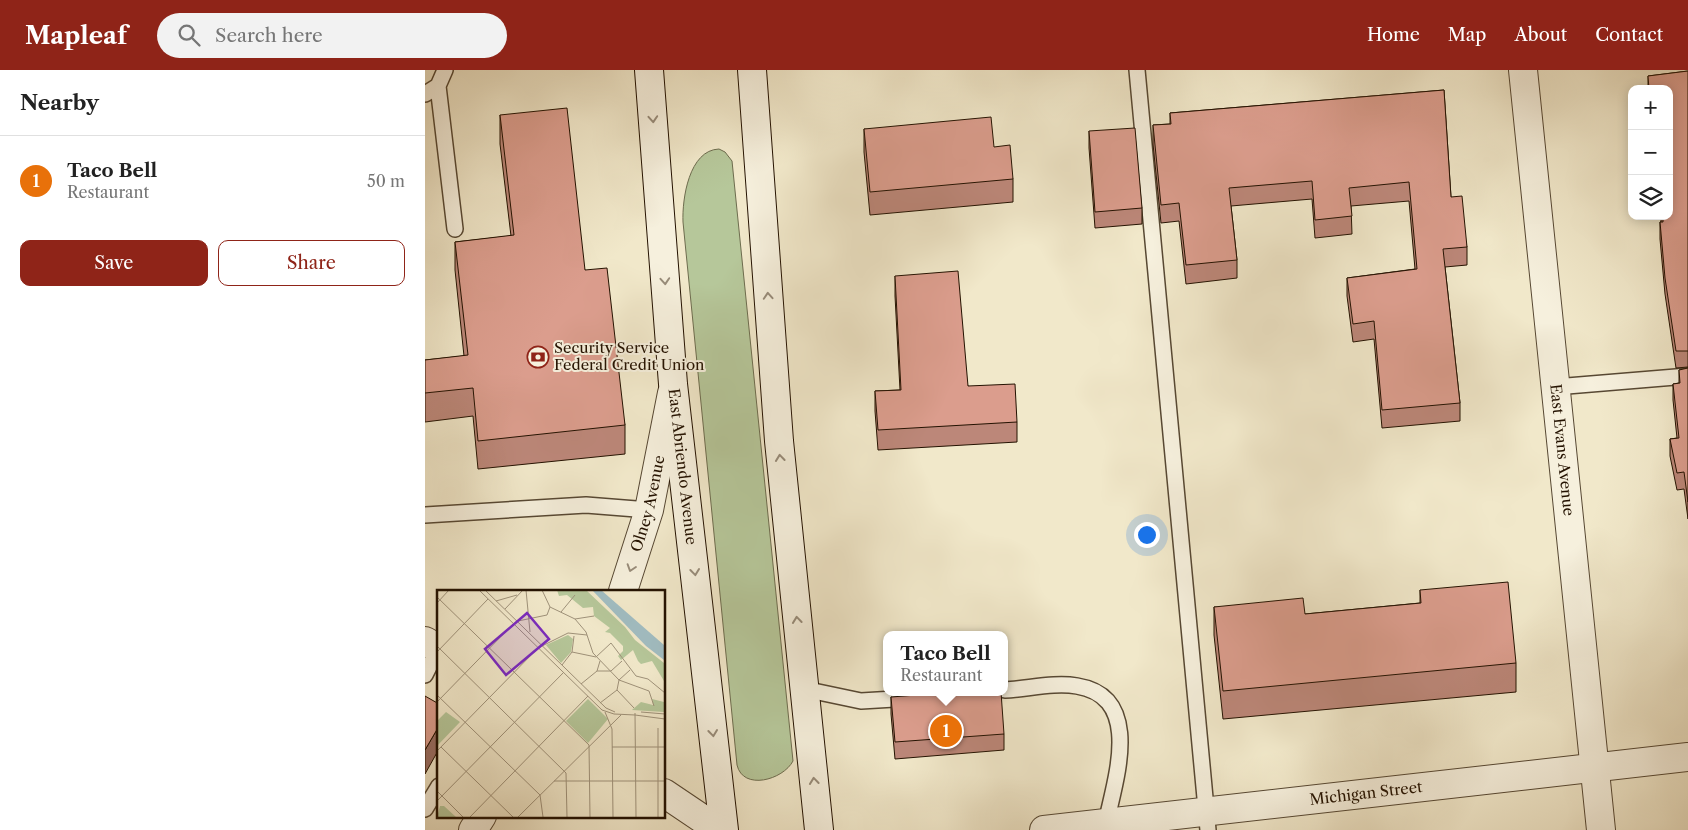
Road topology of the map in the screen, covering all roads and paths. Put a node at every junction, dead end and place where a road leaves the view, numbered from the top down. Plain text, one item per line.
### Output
1 (445, 70) edge
2 (649, 70) edge
3 (752, 70) edge
4 (1137, 70) edge
5 (1523, 70) edge
6 (438, 86) junction
7 (425, 94) edge
8 (455, 229) dead end
9 (1688, 376) edge
10 (673, 384) junction
11 (1555, 387) junction
12 (649, 510) junction
13 (425, 515) edge
14 (623, 590) edge
15 (434, 646) edge
16 (425, 676) edge
17 (804, 689) junction
18 (1008, 690) edge
19 (926, 697) edge
20 (1688, 758) edge
21 (1594, 766) junction
22 (437, 789) edge
23 (665, 794) edge
24 (425, 809) edge
25 (481, 818) edge
26 (1207, 822) edge
27 (1106, 824) junction
28 (473, 830) edge
29 (719, 830) edge
30 (724, 830) edge
31 (819, 830) edge
32 (1044, 830) edge
33 (1601, 830) edge

1 - 6 lane
2 -> 10 street, East Abriendo Avenue
17 -> 3 street
4 - 26 lane
5 - 11 street, East Evans Avenue
6 - 7 lane
6 - 8 lane
9 - 11 lane
10 - 12 street, Olney Avenue
10 -> 30 street, East Abriendo Avenue
11 - 21 street, East Evans Avenue
12 - 13 lane
12 -> 14 street, Olney Avenue
15 - 16 lane
17 - 19 lane
31 -> 17 street
18 - 27 lane
20 - 21 street, Michigan Street
21 - 26 street, Michigan Street
21 - 33 street, East Evans Avenue
22 - 24 lane
23 - 29 street
25 - 28 street
26 - 27 street, Michigan Street
27 - 32 street, Michigan Street

